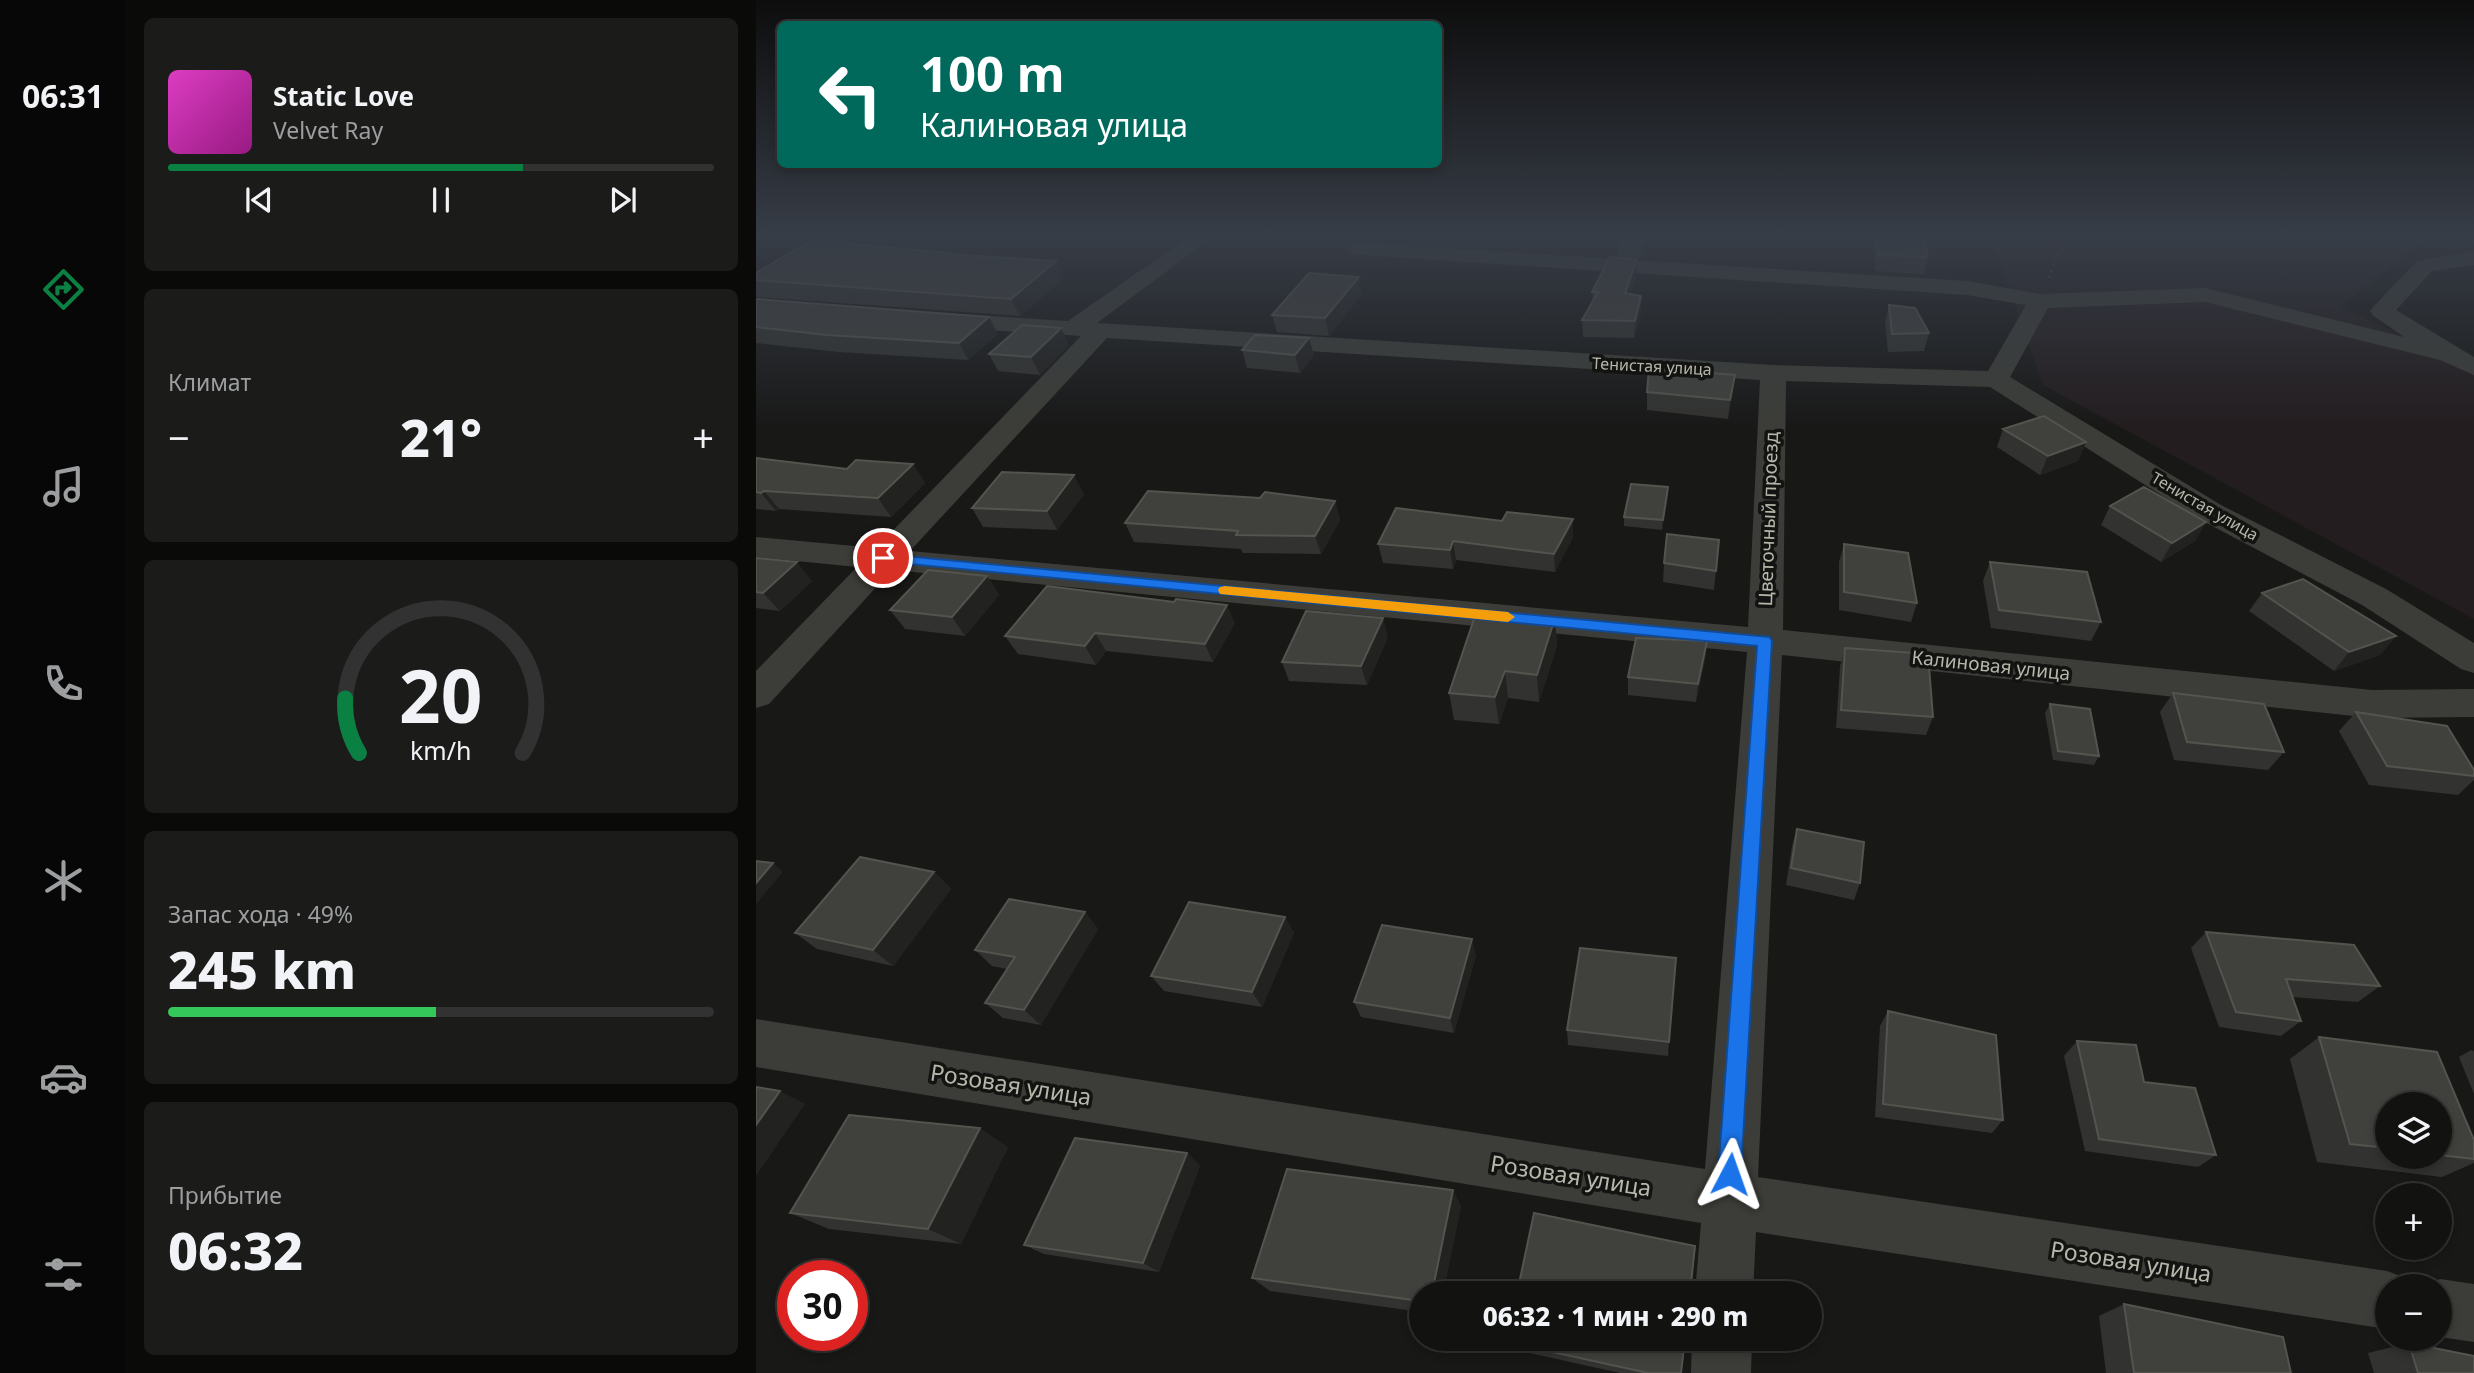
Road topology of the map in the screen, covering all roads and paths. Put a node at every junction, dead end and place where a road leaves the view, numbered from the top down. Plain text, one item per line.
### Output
1 (1124, 300) edge
2 (2035, 300) edge
3 (2065, 300) edge
4 (2226, 300) edge
5 (2392, 300) edge
6 (2040, 301) junction
7 (920, 318) edge
8 (1085, 331) junction
9 (2449, 355) junction
10 (2474, 367) edge
11 (1773, 373) junction
12 (1996, 379) junction
13 (756, 547) edge
14 (883, 558) junction
15 (1765, 641) junction
16 (2474, 660) edge
17 (756, 694) edge
18 (2474, 703) edge
19 (756, 1043) edge
20 (1728, 1200) junction
21 (1725, 1281) edge
22 (2375, 1298) edge
23 (2452, 1310) edge
24 (2474, 1313) edge
25 (1722, 1351) edge
26 (1721, 1373) edge

1 - 8 street
2 - 6 street
3 - 6 street
4 - 9 street
5 - 9 street
6 - 12 street
7 - 8 street, Тенистая улица
8 - 11 street, Тенистая улица
8 - 14 street
9 - 10 street
11 - 12 street, Тенистая улица
11 - 15 street, Цветочный проезд
12 - 16 street, Тенистая улица
13 - 14 street, Калиновая улица
14 - 15 street, Калиновая улица
14 - 17 street
15 - 18 street, Калиновая улица
15 - 20 street, Цветочный проезд
19 - 20 street, Розовая улица
20 - 21 street, Цветочный проезд
20 - 22 street, Розовая улица
23 - 24 street
25 - 26 street

